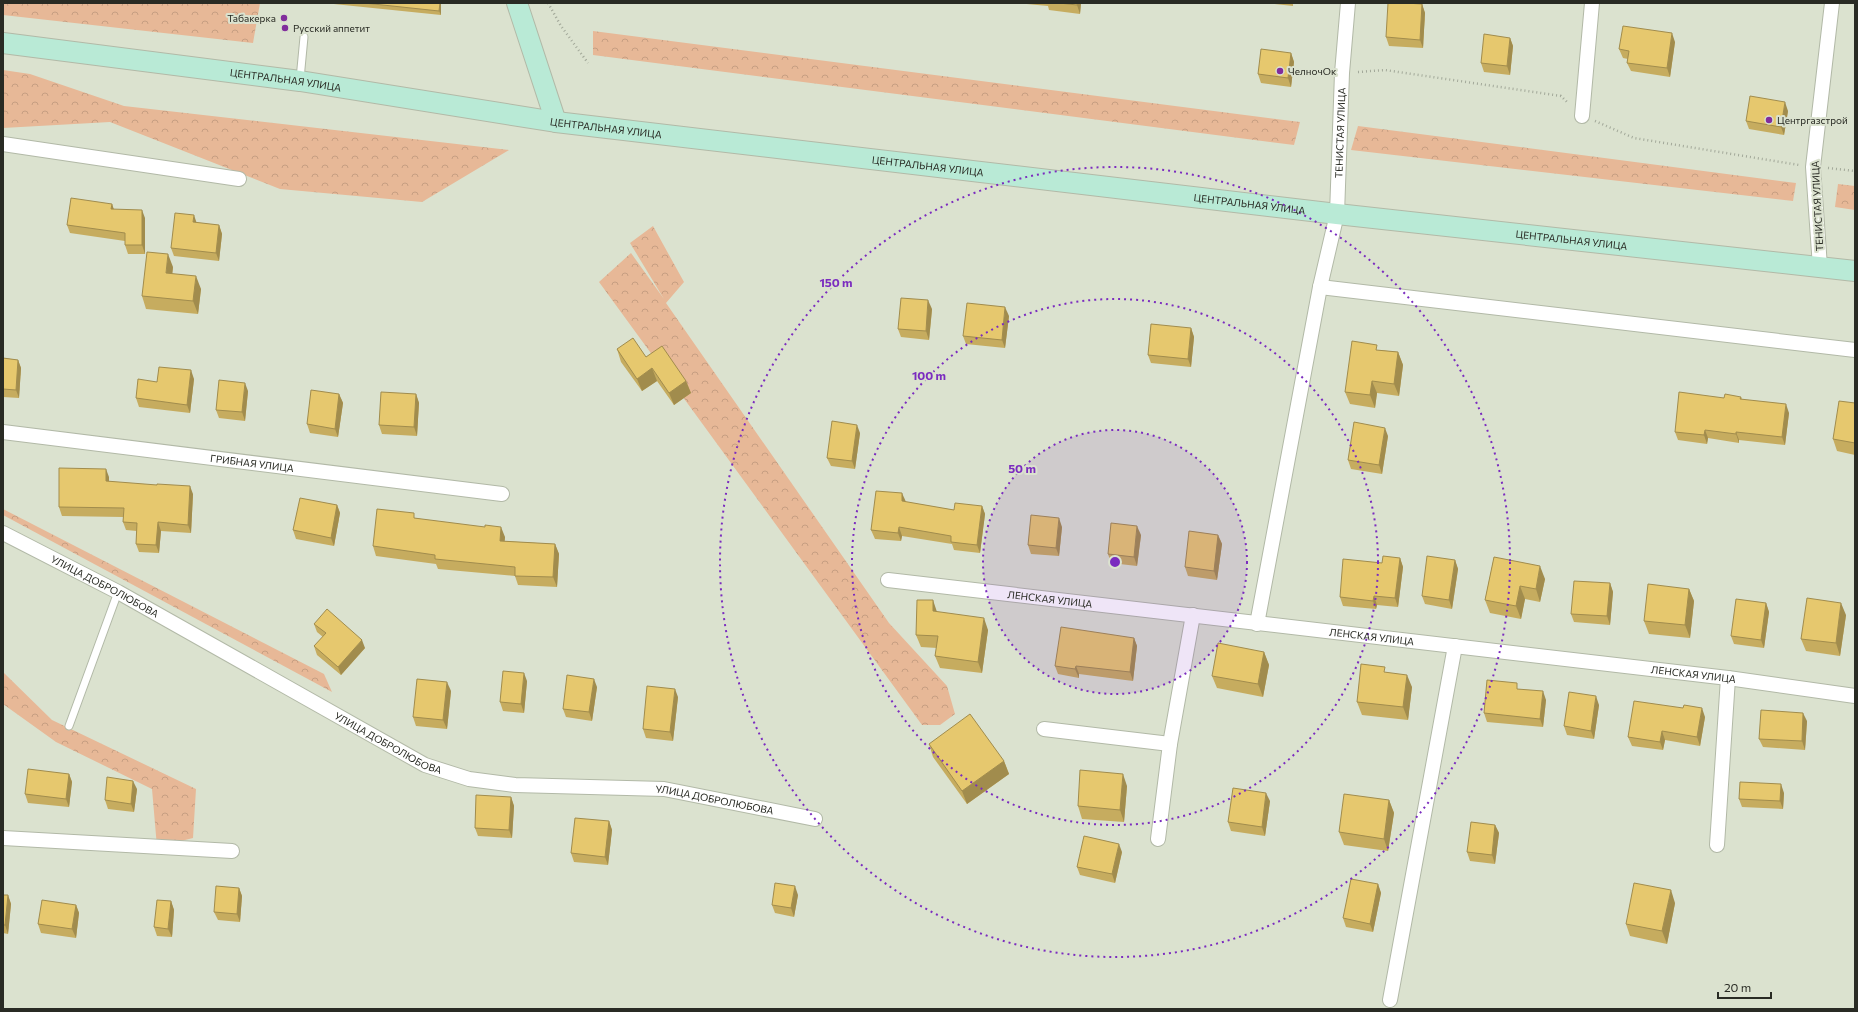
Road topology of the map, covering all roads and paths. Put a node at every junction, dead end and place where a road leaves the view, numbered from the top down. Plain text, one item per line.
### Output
1 (517, 3) edge
2 (548, 3) edge
3 (1348, 3) edge
4 (1592, 3) edge
5 (1832, 3) edge
6 (304, 37) dead end
7 (3, 44) edge
8 (588, 63) dead end
9 (1342, 73) junction
10 (300, 81) junction
11 (1582, 116) junction
12 (556, 122) junction
13 (3, 144) edge
14 (1813, 167) junction
15 (1855, 171) edge
16 (239, 179) dead end
17 (1337, 214) junction
18 (1820, 267) junction
19 (1855, 270) edge
20 (1320, 288) junction
21 (1855, 350) edge
22 (3, 432) edge
23 (502, 494) dead end
24 (3, 533) edge
25 (888, 580) dead end
26 (118, 592) junction
27 (1193, 615) junction
28 (1257, 624) junction
29 (1455, 646) junction
30 (1728, 678) junction
31 (1855, 696) edge
32 (69, 726) dead end
33 (1044, 729) dead end
34 (1170, 744) junction
35 (815, 819) dead end
36 (3, 838) edge
37 (1158, 839) dead end
38 (1716, 845) dead end
39 (232, 851) dead end
40 (1390, 1000) dead end

1 - 12 main road
2 - 8 path
3 - 9 street, ТЕНИСТАЯ УЛИЦА
4 - 11 street
5 - 14 street, ТЕНИСТАЯ УЛИЦА
6 - 10 lane
7 - 10 main road, ЦЕНТРАЛЬНАЯ УЛИЦА
9 - 11 path
9 - 17 street, ТЕНИСТАЯ УЛИЦА
10 - 12 main road, ЦЕНТРАЛЬНАЯ УЛИЦА
11 - 14 path
12 - 17 main road, ЦЕНТРАЛЬНАЯ УЛИЦА
13 - 16 street
14 - 15 path
14 - 18 street, ТЕНИСТАЯ УЛИЦА
17 - 18 main road, ЦЕНТРАЛЬНАЯ УЛИЦА
17 - 20 street, ТЕНИСТАЯ УЛИЦА
18 - 19 main road, ЦЕНТРАЛЬНАЯ УЛИЦА
20 - 21 street
20 - 28 street, ТЕНИСТАЯ УЛИЦА
22 - 23 street, ГРИБНАЯ УЛИЦА
24 - 26 street, УЛИЦА ДОБРОЛЮБОВА
25 - 27 street, ЛЕНСКАЯ УЛИЦА
26 - 32 lane
26 - 35 street, УЛИЦА ДОБРОЛЮБОВА
27 - 28 street, ЛЕНСКАЯ УЛИЦА
27 - 34 street
28 - 29 street, ЛЕНСКАЯ УЛИЦА
29 - 30 street, ЛЕНСКАЯ УЛИЦА
29 - 40 street
30 - 31 street, ЛЕНСКАЯ УЛИЦА
30 - 38 street
33 - 34 street
34 - 37 street
36 - 39 street

